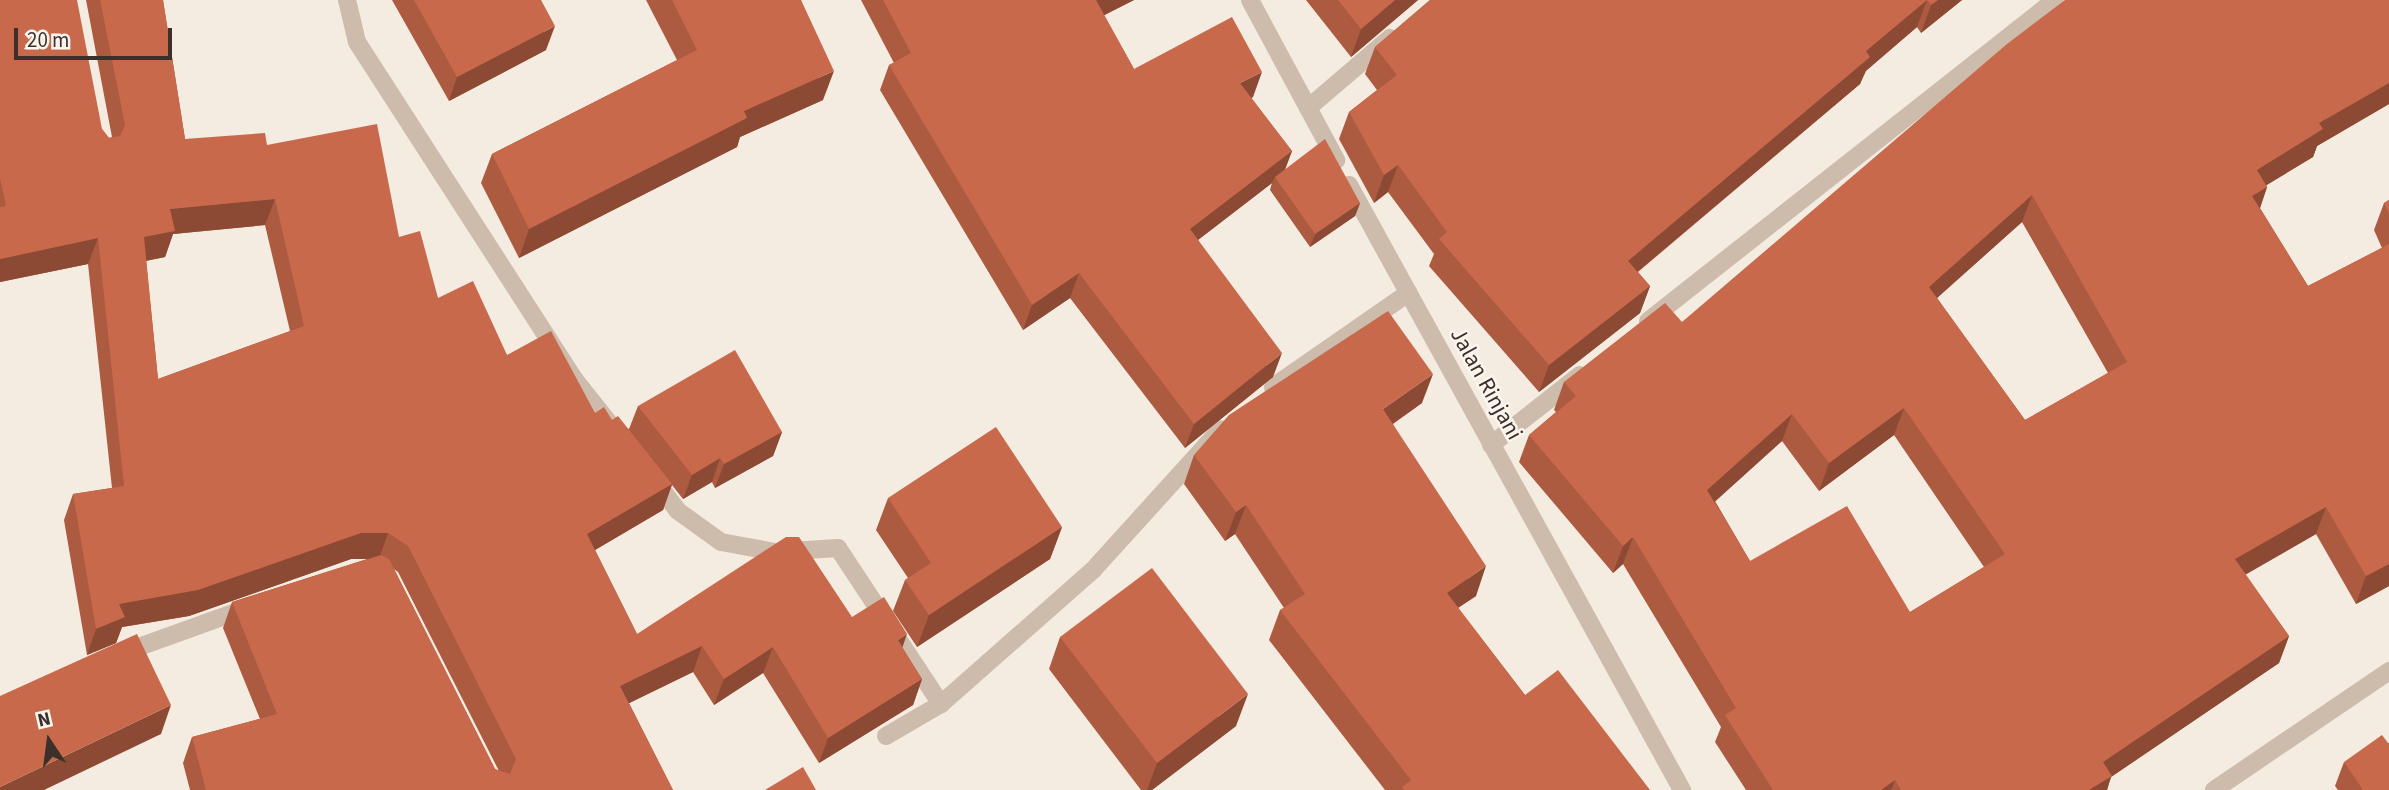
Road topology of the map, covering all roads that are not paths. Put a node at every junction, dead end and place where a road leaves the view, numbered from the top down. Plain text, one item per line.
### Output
1 (347, 0) edge
2 (1250, 0) edge
3 (2055, 0) edge
4 (1403, 27) edge
5 (1308, 108) junction
6 (1408, 293) junction
7 (1632, 334) edge
8 (1600, 360) edge
9 (1259, 398) edge
10 (1240, 413) edge
11 (626, 445) edge
12 (1491, 445) junction
13 (644, 467) edge
14 (264, 602) edge
15 (99, 663) edge
16 (2389, 671) edge
17 (940, 704) junction
18 (886, 736) dead end
19 (1682, 790) edge
20 (2214, 790) edge

1 - 11 street
2 - 5 street, Jalan Rinjani
3 - 7 street
4 - 5 street
5 - 6 street, Jalan Rinjani
6 - 9 street
6 - 12 street, Jalan Rinjani
8 - 12 street
10 - 17 street
12 - 19 street, Jalan Rinjani
13 - 17 street
14 - 15 street
16 - 20 street
17 - 18 street

